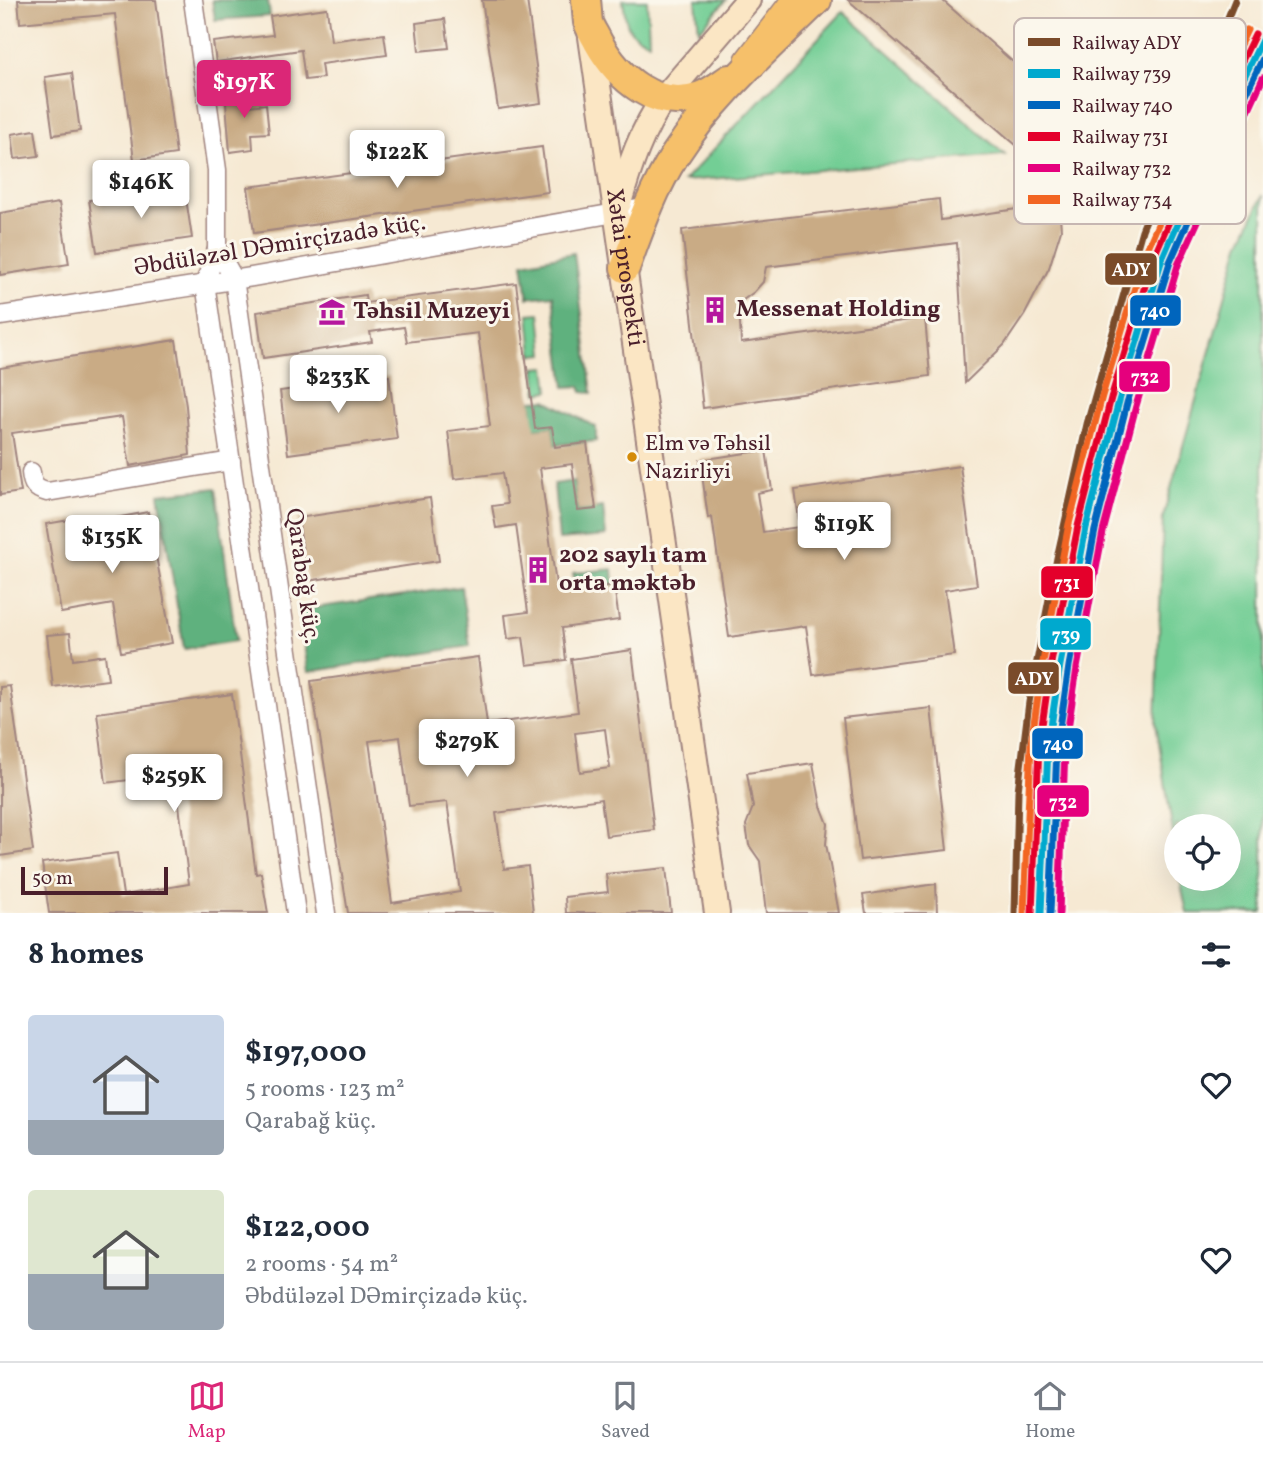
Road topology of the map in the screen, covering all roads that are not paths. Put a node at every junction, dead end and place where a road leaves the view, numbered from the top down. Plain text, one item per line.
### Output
1 (194, 0) edge
2 (748, 0) edge
3 (799, 0) edge
4 (817, 0) edge
5 (587, 11) edge
6 (751, 62) junction
7 (664, 98) junction
8 (649, 207) junction
9 (616, 214) junction
10 (218, 249) junction
11 (625, 268) junction
12 (234, 279) junction
13 (205, 283) junction
14 (0, 316) edge
15 (231, 461) junction
16 (30, 472) dead end
17 (315, 835) junction
18 (286, 839) junction
19 (296, 913) edge
20 (327, 913) edge
21 (717, 913) edge

1 - 10 street, Qarabağ küç.
2 - 7 main road
3 - 6 highway
4 - 6 main road
5 - 7 main road
5 - 9 main road, Xətai prospekti
6 - 7 main road
6 - 8 main road
7 - 9 main road
8 - 9 street, Əbdüləzəl DƏmirçizadə küç.
8 - 11 main road
9 - 11 main road, Xətai prospekti
9 - 12 street, Əbdüləzəl DƏmirçizadə küç.
10 - 12 street, Qarabağ küç.
10 - 13 street, Qarabağ küç.
11 - 21 main road, Xətai prospekti
12 - 13 street, Əbdüləzəl DƏmirçizadə küç.
12 - 17 street, Qarabağ küç.
13 - 14 street, Əbdüləzəl DƏmirçizadə küç.
13 - 15 street, Qarabağ küç.
15 - 16 street
15 - 18 street, Qarabağ küç.
17 - 18 street
17 - 20 street, Qarabağ küç.
18 - 19 street, Qarabağ küç.

